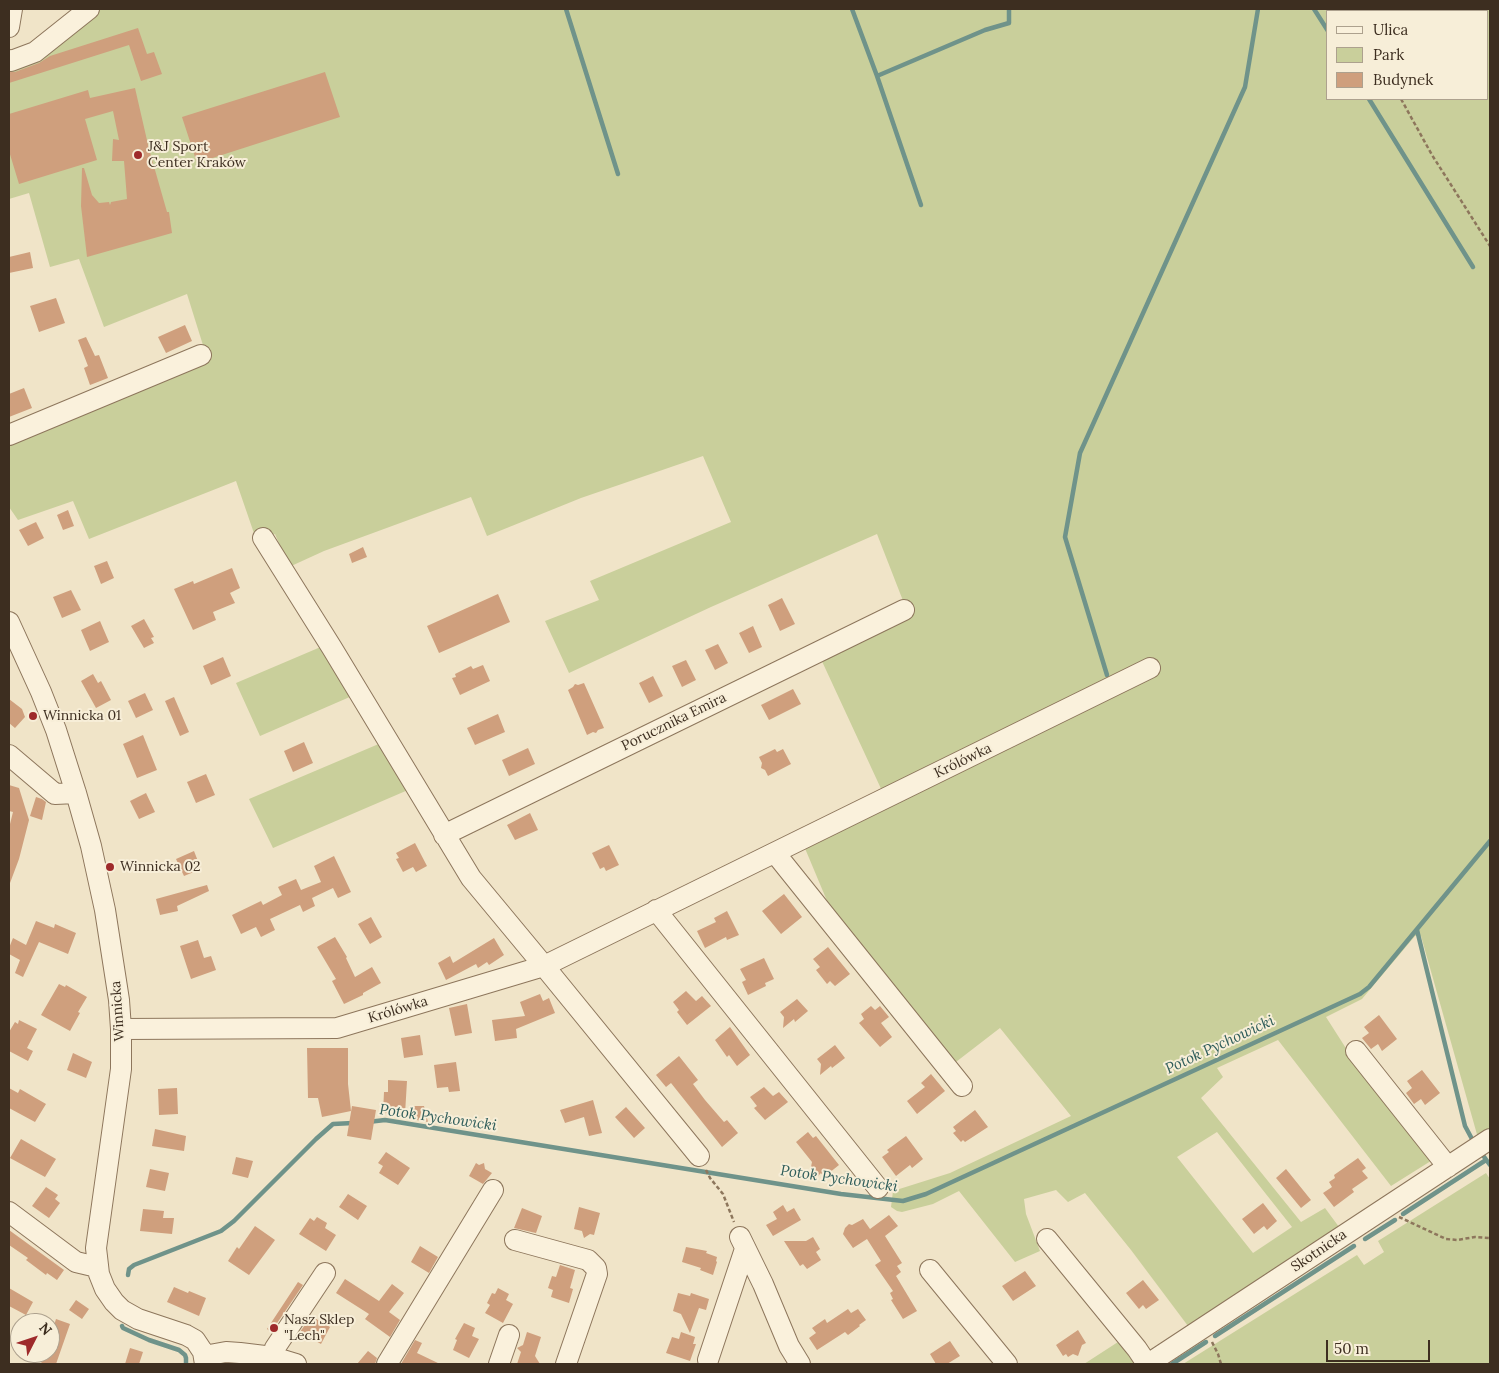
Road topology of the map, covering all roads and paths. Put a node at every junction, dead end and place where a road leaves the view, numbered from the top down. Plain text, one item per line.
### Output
1 (12, 9) edge
2 (89, 9) edge
3 (9, 27) edge
4 (9, 60) edge
5 (1401, 100) edge
6 (1490, 246) edge
7 (201, 355) dead end
8 (9, 435) edge
9 (263, 538) dead end
10 (904, 610) dead end
11 (9, 622) edge
12 (1150, 668) dead end
13 (9, 754) edge
14 (76, 793) junction
15 (444, 835) junction
16 (775, 853) junction
17 (656, 910) junction
18 (544, 966) junction
19 (121, 1029) junction
20 (1356, 1050) dead end
21 (962, 1086) dead end
22 (1490, 1139) edge
23 (699, 1156) dead end
24 (1448, 1167) junction
25 (709, 1176) dead end
26 (878, 1188) dead end
27 (493, 1190) dead end
28 (9, 1212) edge
29 (1379, 1212) junction
30 (1490, 1238) edge
31 (1046, 1239) dead end
32 (515, 1240) dead end
33 (743, 1243) junction
34 (97, 1267) junction
35 (930, 1270) dead end
36 (325, 1273) dead end
37 (1203, 1329) junction
38 (509, 1335) dead end
39 (273, 1357) junction
40 (204, 1360) edge
41 (708, 1360) dead end
42 (296, 1364) edge
43 (387, 1364) edge
44 (499, 1364) edge
45 (566, 1364) edge
46 (800, 1364) edge
47 (1007, 1364) edge
48 (1148, 1364) edge
49 (1221, 1364) edge

1 - 3 street
2 - 4 street
5 - 6 path
7 - 8 street
9 - 15 street
10 - 15 street, Porucznika Emira
11 - 14 street, Winnicka
12 - 16 street, Królówka
13 - 14 street
14 - 19 street, Winnicka
15 - 18 street
16 - 17 street, Królówka
16 - 21 street
17 - 18 street, Królówka
17 - 26 street
18 - 19 street, Królówka
18 - 23 street
19 - 34 street, Winnicka
20 - 24 street
22 - 24 street, Skotnicka
24 - 29 street, Skotnicka
25 - 33 path
27 - 43 street
28 - 34 street
29 - 30 path
29 - 37 street, Skotnicka
31 - 48 street
32 - 45 street
33 - 41 street
33 - 46 street
34 - 40 street, Winnicka
35 - 47 street
36 - 39 street
37 - 48 street, Skotnicka
37 - 49 path
38 - 44 street
39 - 40 street
39 - 42 street

